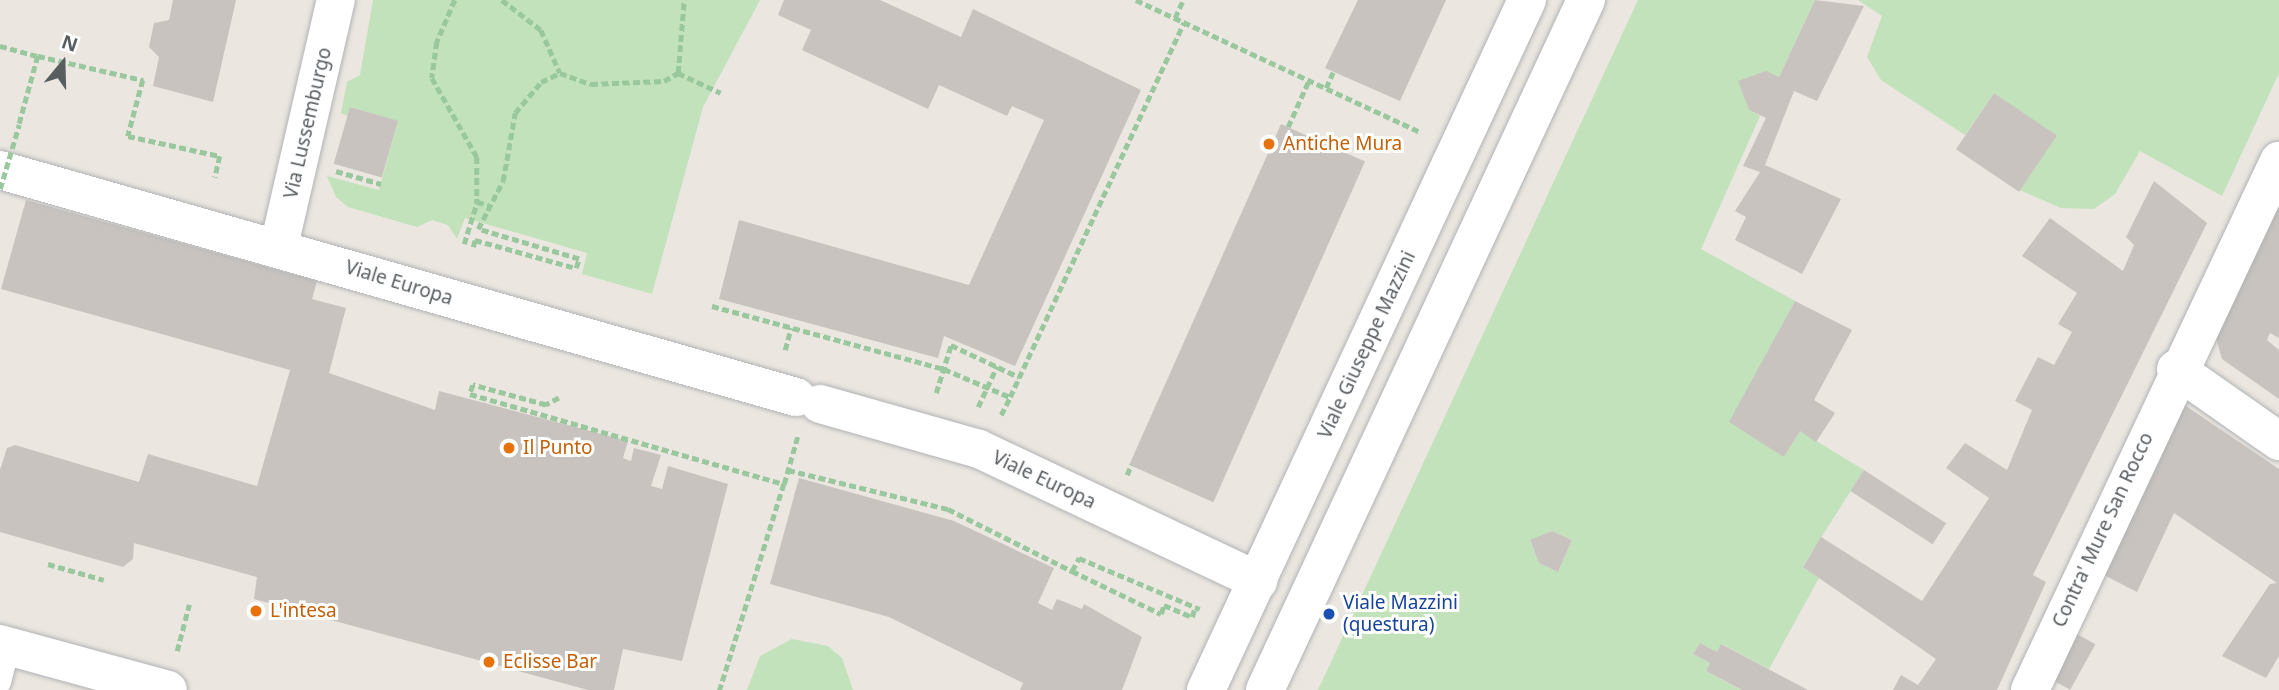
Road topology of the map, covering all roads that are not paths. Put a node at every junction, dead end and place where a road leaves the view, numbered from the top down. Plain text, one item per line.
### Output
1 (336, 0) edge
2 (1527, 0) edge
3 (1586, 0) edge
4 (2279, 161) edge
5 (0, 170) edge
6 (279, 246) junction
7 (2176, 369) junction
8 (2279, 441) edge
9 (1258, 581) junction
10 (3, 657) edge
11 (171, 677) edge
12 (1206, 690) edge
13 (1265, 690) edge
14 (2029, 690) edge

1 - 6 street, Via Lussemburgo
2 - 9 street, Viale Giuseppe Mazzini
3 - 13 street
4 - 7 street, Contra' Mure San Rocco
5 - 6 street, Viale Europa
6 - 9 street, Viale Europa
7 - 8 street
7 - 14 street, Contra' Mure San Rocco
9 - 12 street, Viale Giuseppe Mazzini
10 - 11 street

